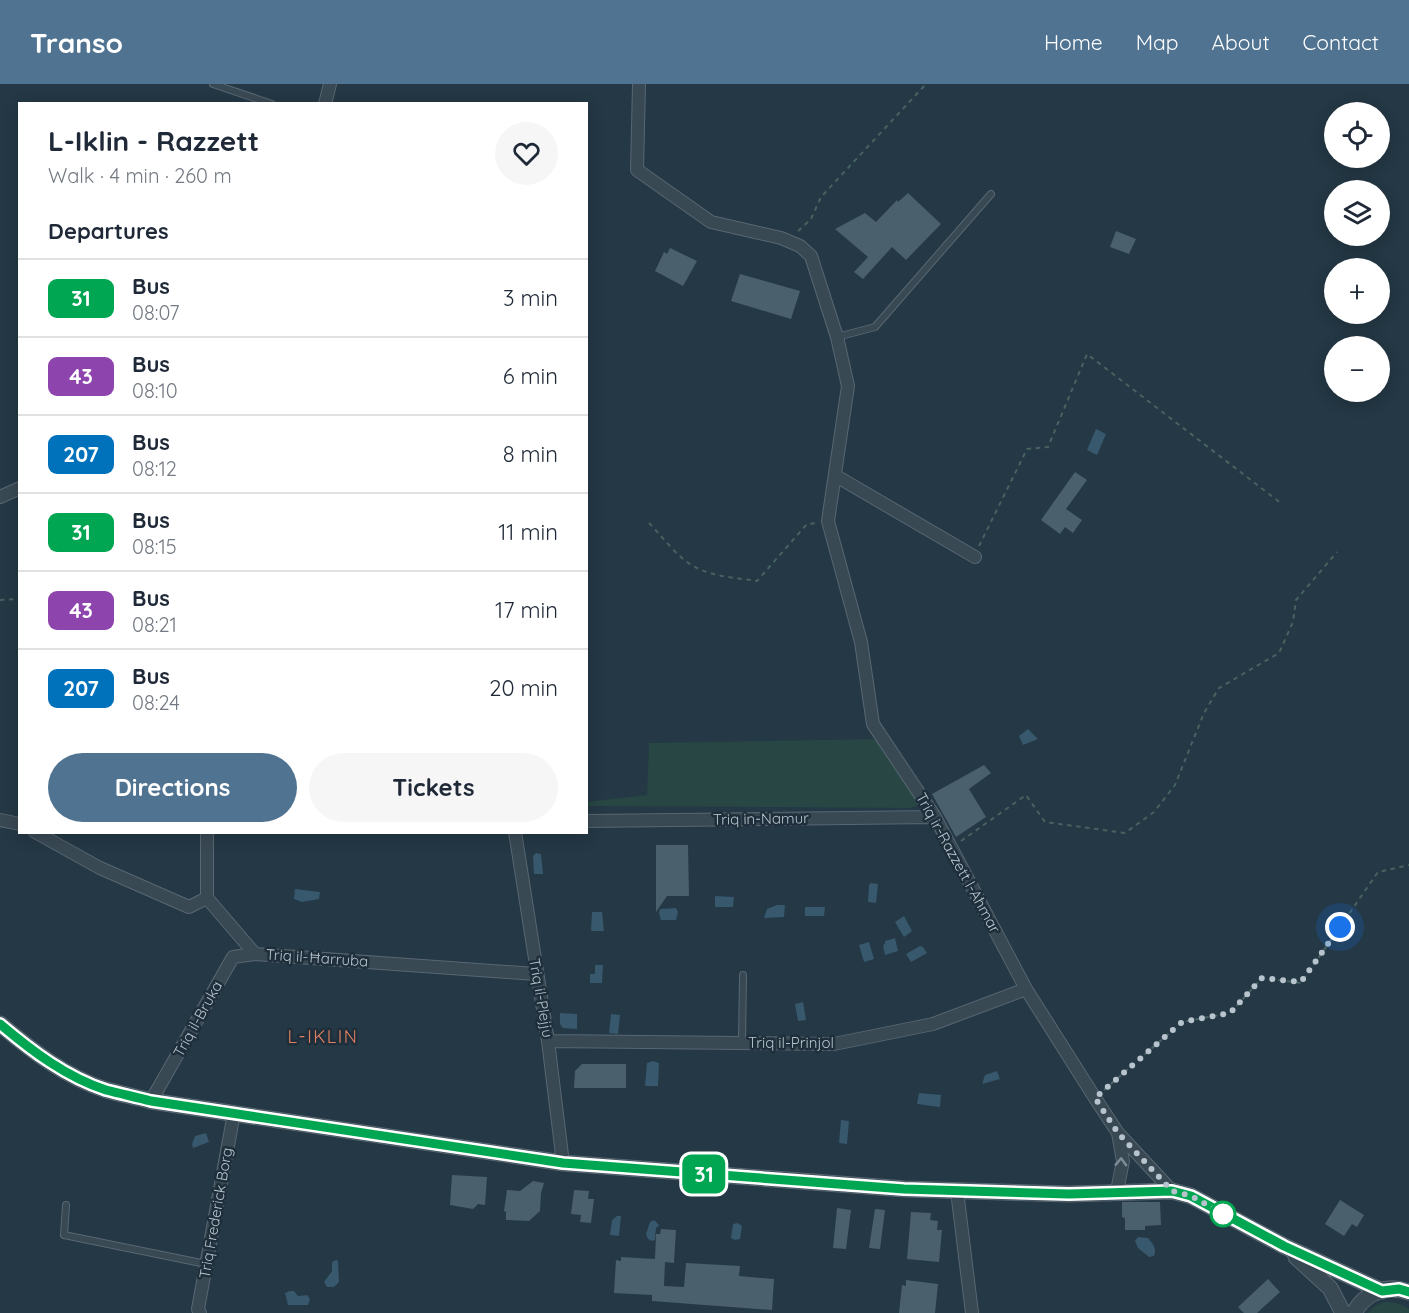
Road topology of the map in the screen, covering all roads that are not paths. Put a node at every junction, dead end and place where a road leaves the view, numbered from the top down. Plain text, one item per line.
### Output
1 (213, 84) edge
2 (330, 84) edge
3 (639, 84) edge
4 (266, 102) edge
5 (326, 102) edge
6 (991, 194) dead end
7 (837, 337) junction
8 (836, 476) junction
9 (18, 489) edge
10 (0, 497) edge
11 (975, 557) road end
12 (935, 817) junction
13 (0, 820) edge
14 (588, 821) edge
15 (18, 824) edge
16 (39, 834) edge
17 (207, 834) edge
18 (515, 834) edge
19 (207, 898) junction
20 (255, 954) junction
21 (536, 974) junction
22 (743, 975) dead end
23 (1026, 988) junction
24 (0, 1024) edge
25 (548, 1041) junction
26 (742, 1043) junction
27 (151, 1101) junction
28 (234, 1113) junction
29 (1118, 1133) junction
30 (563, 1163) junction
31 (957, 1191) junction
32 (1117, 1191) junction
33 (1172, 1191) junction
34 (66, 1205) dead end
35 (1284, 1246) junction
36 (206, 1263) junction
37 (1382, 1291) junction
38 (1409, 1292) edge
39 (200, 1313) edge
40 (972, 1313) edge
41 (1344, 1313) edge
42 (1354, 1313) edge

1 - 4 lane
2 - 5 street
3 - 7 street, Triq ir-Razzett l-Aħmar
6 - 7 lane
7 - 8 street, Triq ir-Razzett l-Aħmar
8 - 11 street
8 - 12 street, Triq ir-Razzett l-Aħmar
9 - 10 street
12 - 14 street, Triq in-Namur
12 - 23 street, Triq ir-Razzett l-Aħmar
13 - 15 street
16 - 19 street
17 - 19 street
18 - 21 street, Triq il-Plejju
19 - 20 street, Triq il-Ħarruba
20 - 21 street, Triq il-Ħarruba
20 - 27 street, Triq il-Bruka
21 - 25 street, Triq il-Plejju
22 - 26 lane
23 - 26 street, Triq il-Prinjol
23 - 29 street, Triq ir-Razzett l-Aħmar
24 - 27 street
25 - 26 street, Triq il-Prinjol
25 - 30 street, Triq il-Plejju
27 - 28 street
28 - 30 street
28 - 36 street, Triq Frederick Borg
32 -> 29 street, Triq ir-Razzett l-Aħmar
29 - 33 street, Triq ir-Razzett l-Aħmar
30 - 31 street
31 - 32 street
31 - 40 street
32 - 33 street
33 - 35 street
34 - 36 lane
35 - 37 street
35 - 41 street
36 - 39 street, Triq Frederick Borg
37 - 38 street
37 - 42 street

